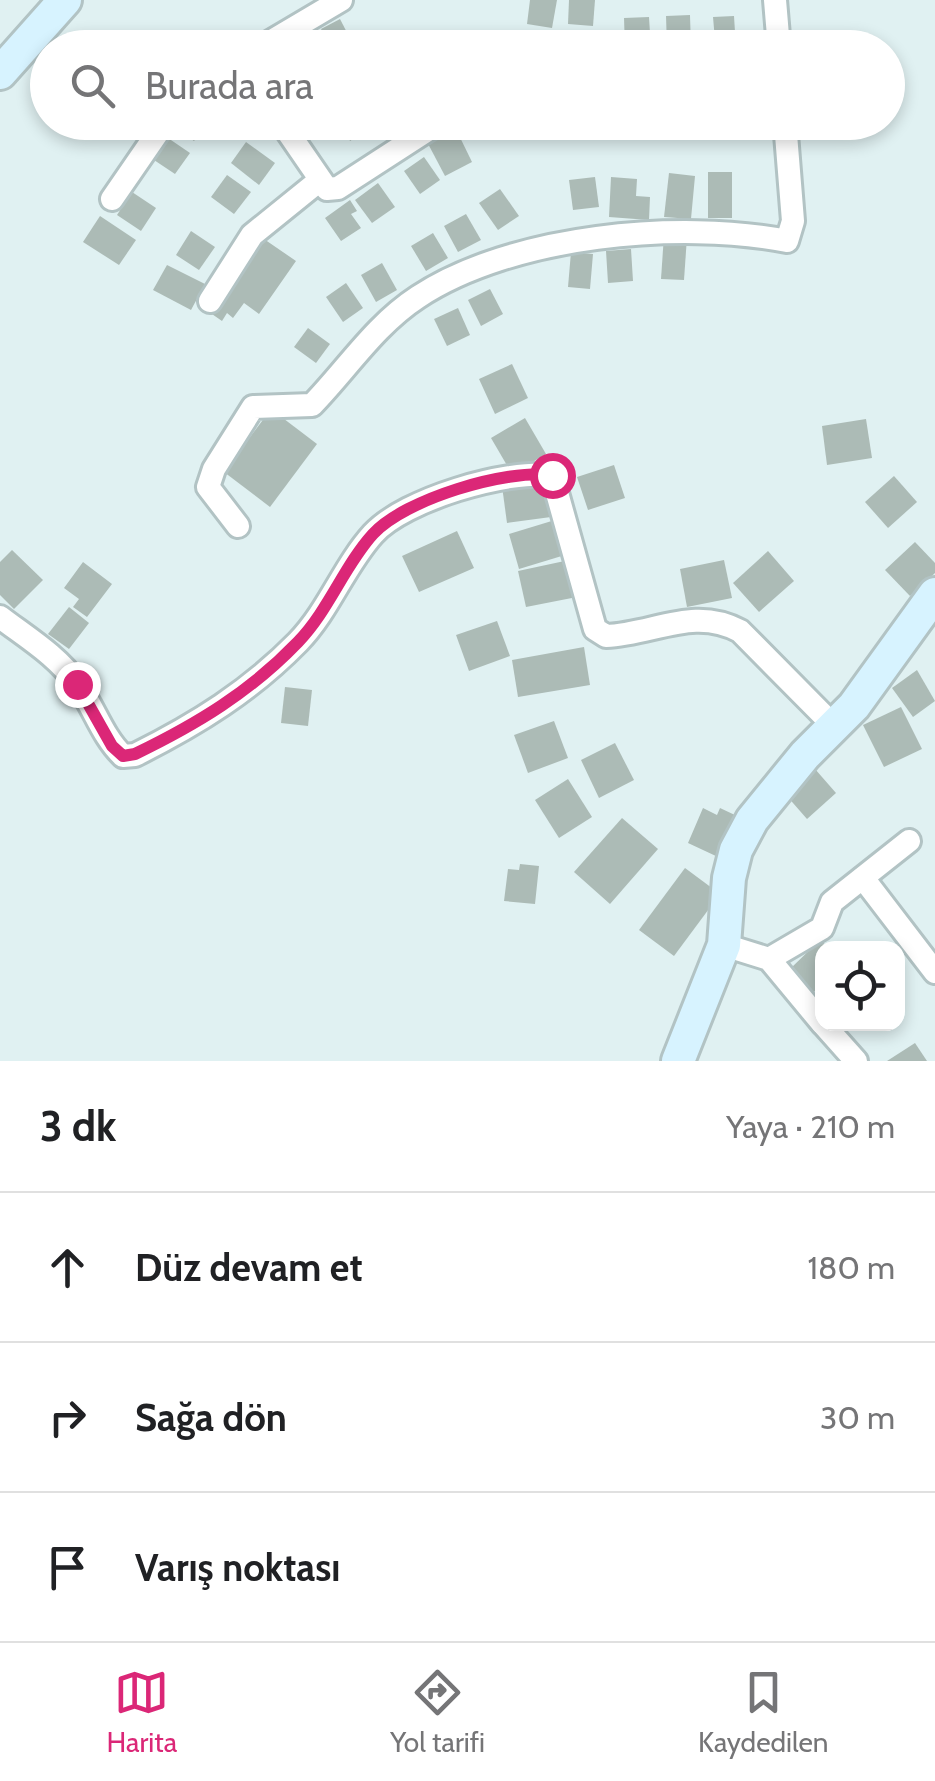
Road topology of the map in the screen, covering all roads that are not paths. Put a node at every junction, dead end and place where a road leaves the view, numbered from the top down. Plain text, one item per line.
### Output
1 (65, 0) edge
2 (342, 0) edge
3 (774, 0) edge
4 (38, 30) edge
5 (291, 30) edge
6 (776, 30) edge
7 (30, 39) edge
8 (0, 73) edge
9 (153, 140) edge
10 (294, 140) edge
11 (412, 140) edge
12 (786, 140) edge
13 (320, 180) junction
14 (112, 199) dead end
15 (210, 300) dead end
16 (238, 526) dead end
17 (935, 594) edge
18 (0, 618) edge
19 (833, 725) junction
20 (909, 841) dead end
21 (863, 878) junction
22 (724, 945) junction
23 (769, 958) junction
24 (935, 972) edge
25 (815, 1013) edge
26 (830, 1031) edge
27 (686, 1055) edge
28 (856, 1061) edge

1 - 4 street
2 - 5 street
3 - 6 street
7 - 8 street
9 - 14 street
10 - 13 street
11 - 13 street
12 - 16 street
13 - 15 street
17 - 19 street
18 - 19 street
19 - 22 street
20 - 21 street
21 - 23 street
21 - 24 street
22 - 23 street
22 - 27 street
23 - 25 street
26 - 28 street

